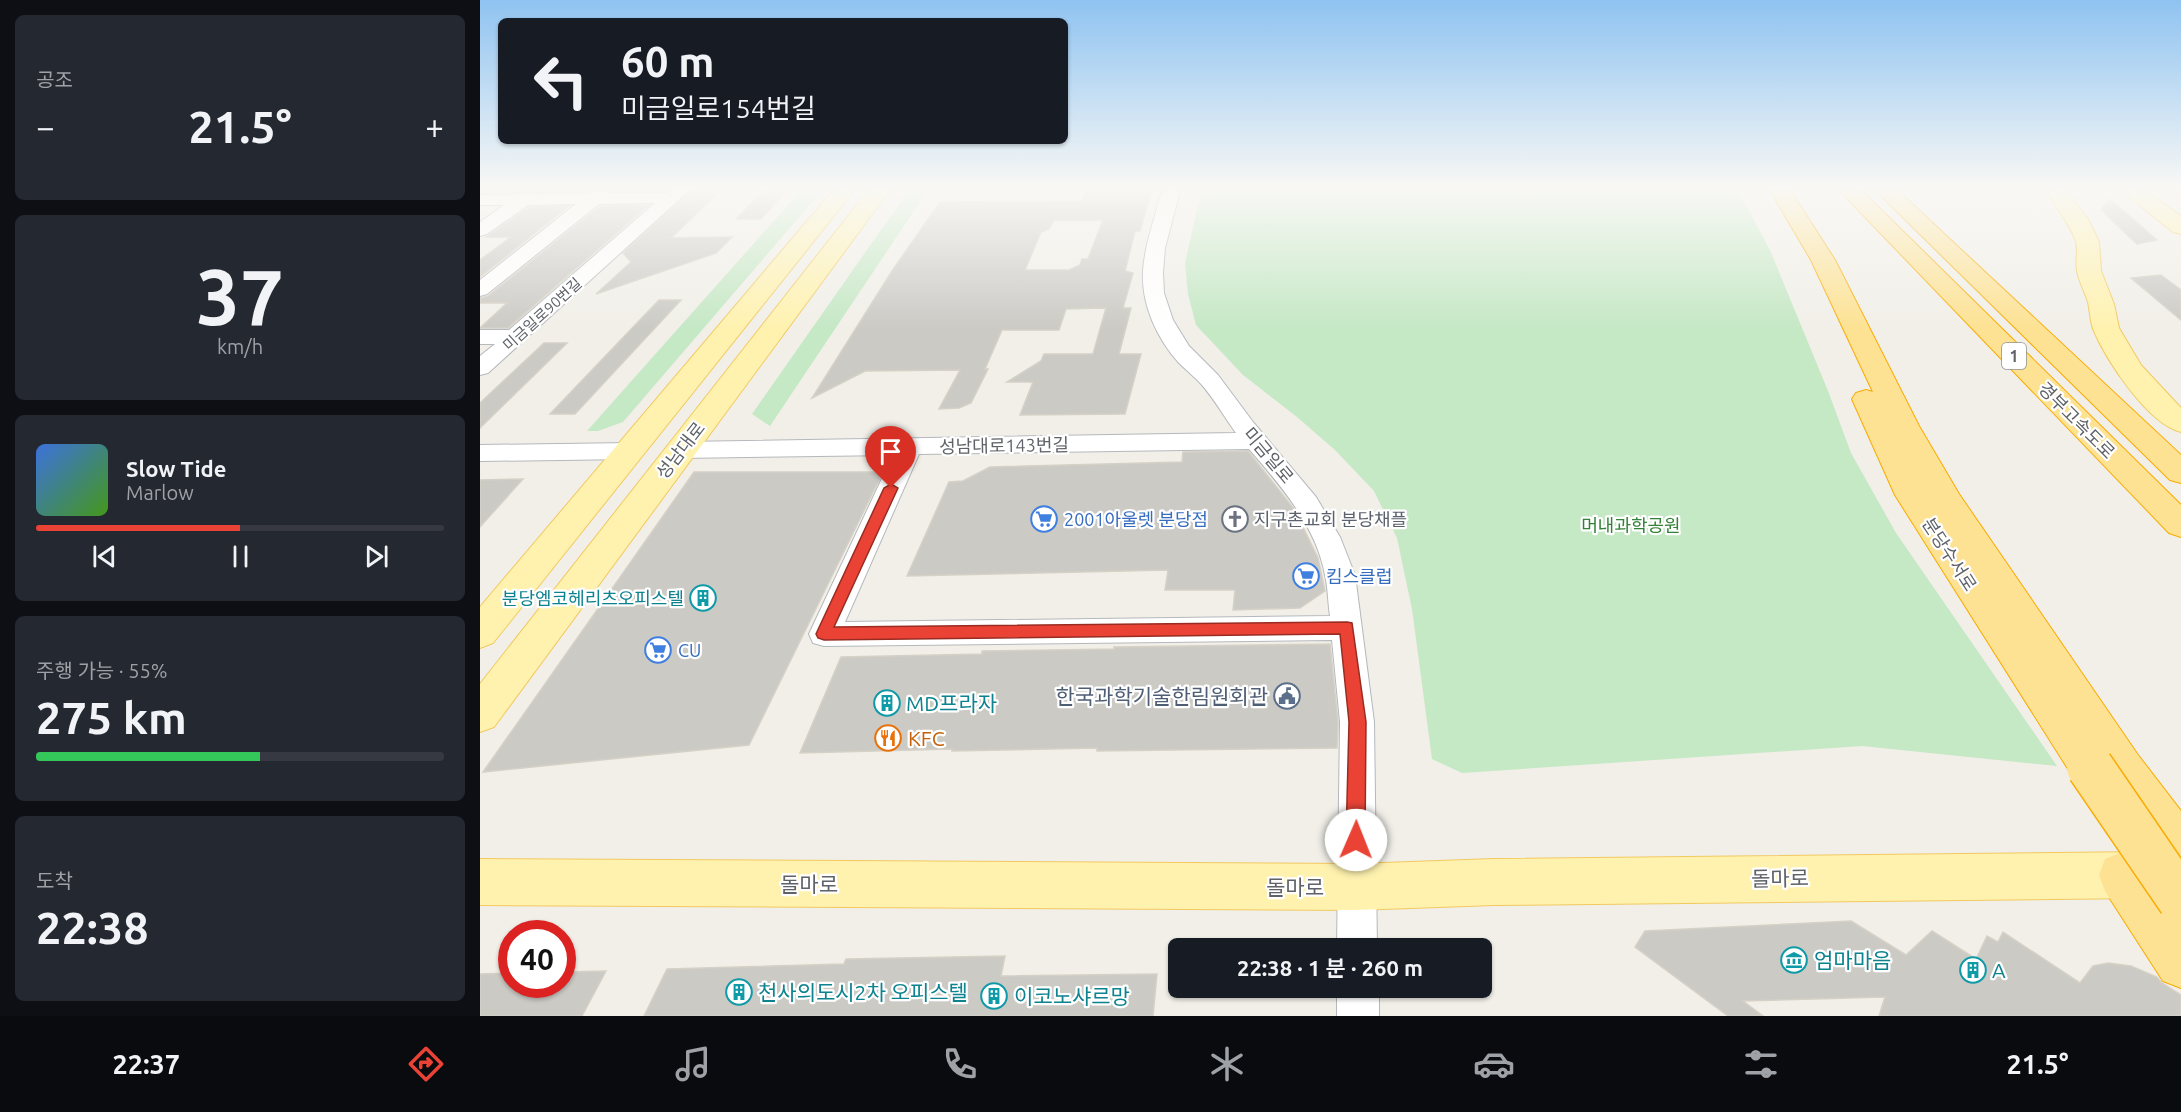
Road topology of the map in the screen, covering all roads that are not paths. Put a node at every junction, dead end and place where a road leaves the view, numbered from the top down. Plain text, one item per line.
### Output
1 (550, 234) edge
2 (630, 234) edge
3 (808, 234) edge
4 (846, 234) edge
5 (1160, 234) edge
6 (1788, 234) edge
7 (1807, 234) edge
8 (1835, 234) edge
9 (1893, 234) edge
10 (1932, 234) edge
11 (2084, 234) edge
12 (480, 290) edge
13 (480, 337) edge
14 (515, 337) junction
15 (480, 368) edge
16 (2181, 423) edge
17 (1904, 426) junction
18 (1256, 441) junction
19 (910, 447) junction
20 (681, 450) junction
21 (630, 451) junction
22 (480, 453) edge
23 (2181, 473) edge
24 (2181, 525) edge
25 (1347, 628) junction
26 (480, 633) edge
27 (480, 715) edge
28 (2106, 767) junction
29 (2181, 848) edge
30 (2122, 874) junction
31 (2181, 875) edge
32 (480, 882) edge
33 (1355, 887) junction
34 (2181, 900) edge
35 (1357, 938) edge
36 (2181, 963) edge
37 (1358, 998) edge
38 (1359, 1016) edge

1 - 12 street
2 - 14 street, 미금일로90번길
3 - 21 main road, 성남대로
4 - 20 main road, 성남대로
5 - 18 street, 미금일로
6 - 28 highway, 분당수서로
7 - 17 highway, 분당수서로
8 - 17 highway
9 - 24 highway, 경부고속도로 / 1
10 - 23 highway, 경부고속도로 / 1
11 - 16 main road
13 - 14 street
14 - 15 street, 미금일로90번길
17 - 28 highway, 분당수서로
18 - 19 street, 성남대로143번길
18 - 25 street, 미금일로
19 - 20 street, 성남대로143번길
19 - 25 street
20 - 27 main road, 성남대로
21 - 22 street
21 - 26 main road, 성남대로
25 - 33 street, 미금일로
28 - 29 highway, 분당수서로
28 - 34 highway, 분당수서로, bridge
30 - 31 main road, 돌마로
30 - 33 main road, 돌마로
30 - 36 highway
32 - 33 main road, 돌마로
33 - 35 street, 미금일로
37 - 38 street

